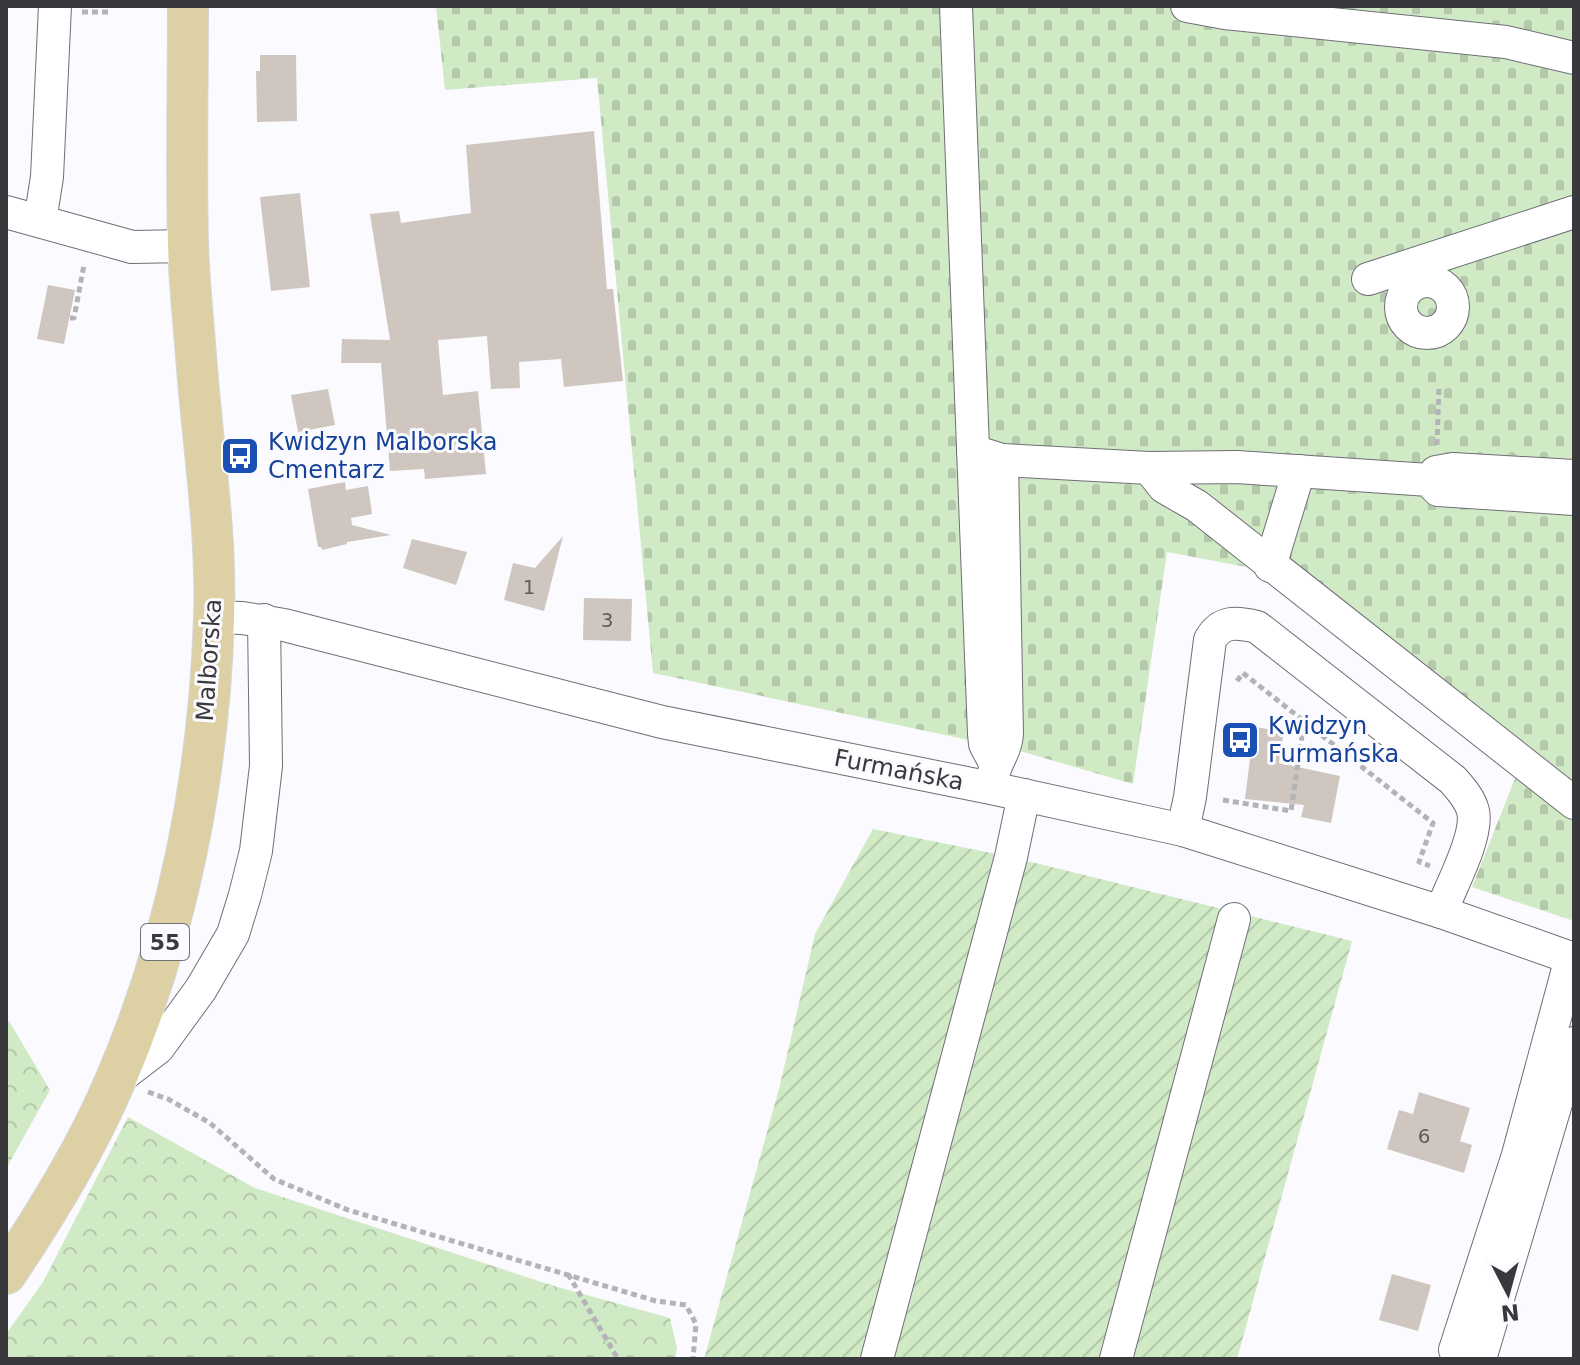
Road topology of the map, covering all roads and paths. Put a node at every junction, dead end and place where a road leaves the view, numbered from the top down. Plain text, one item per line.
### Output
1 (55, 6) edge
2 (188, 6) edge
3 (956, 6) edge
4 (1187, 6) edge
5 (1574, 58) edge
6 (6, 212) edge
7 (1574, 212) edge
8 (40, 221) junction
9 (188, 246) junction
10 (85, 258) dead end
11 (1368, 279) dead end
12 (70, 318) dead end
13 (1439, 386) dead end
14 (987, 456) junction
15 (1149, 468) junction
16 (1299, 471) junction
17 (1433, 476) junction
18 (1574, 476) edge
19 (1574, 499) edge
20 (1270, 566) junction
21 (214, 617) junction
22 (264, 620) junction
23 (1235, 693) dead end
24 (1304, 721) junction
25 (993, 776) junction
26 (1225, 785) dead end
27 (1024, 795) junction
28 (1190, 797) junction
29 (1223, 800) junction
30 (1574, 803) edge
31 (1183, 830) junction
32 (1456, 875) junction
33 (1441, 912) junction
34 (1234, 919) dead end
35 (1572, 959) edge
36 (1574, 1043) edge
37 (115, 1081) junction
38 (17, 1236) edge
39 (6, 1274) edge
40 (567, 1274) junction
41 (1467, 1355) edge
42 (618, 1359) edge
43 (693, 1359) edge
44 (877, 1359) edge
45 (1116, 1359) edge

1 - 8 street
2 - 9 main road, Malborska / 55
3 - 14 street
4 - 5 street
6 - 8 street
7 - 11 street
8 - 9 street
9 - 21 main road, Malborska / 55
10 - 12 path
13 - 17 path
14 - 15 street
14 - 25 street
15 - 16 street
15 - 20 street
16 - 17 street
16 - 20 street
17 - 18 street
17 - 19 street
20 - 30 street
21 - 22 street, Furmańska
21 - 37 main road, Malborska / 55
22 - 25 street, Furmańska
22 - 37 street
23 - 24 path
24 - 29 path
24 - 32 path
25 - 27 street, Furmańska
26 - 29 path
27 - 31 street, Furmańska
27 - 44 street
28 - 29 path
28 - 31 street
28 - 32 street
31 - 33 street, Furmańska
32 - 33 street
33 - 35 street, Furmańska
34 - 45 street
35 - 41 street
36 - 41 street
37 - 38 main road, Malborska / 55
37 - 40 path
38 - 39 main road, Malborska / 55
40 - 42 path
40 - 43 path

